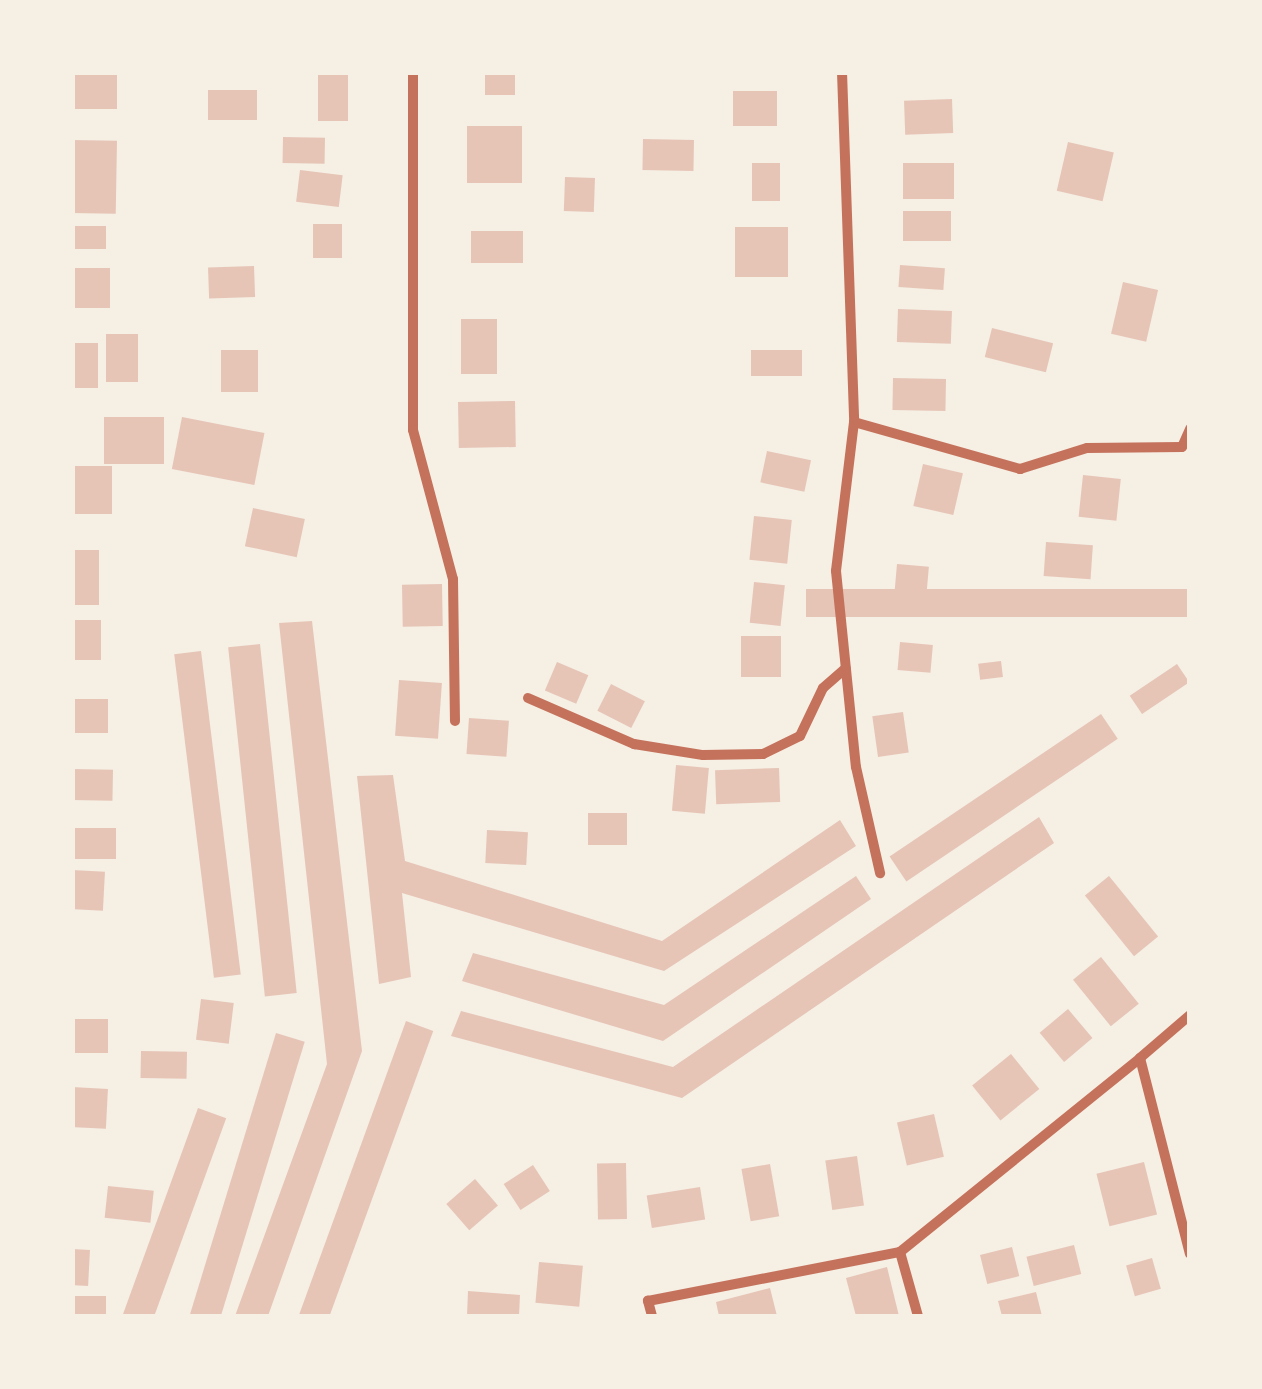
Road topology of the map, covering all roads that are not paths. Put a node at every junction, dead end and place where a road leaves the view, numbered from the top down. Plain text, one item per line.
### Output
1 (413, 72) edge
2 (842, 72) edge
3 (854, 422) junction
4 (1190, 429) edge
5 (846, 668) junction
6 (528, 698) dead end
7 (455, 722) dead end
8 (880, 873) dead end
9 (1190, 1015) edge
10 (1140, 1058) junction
11 (900, 1252) junction
12 (1190, 1254) edge
13 (652, 1316) edge
14 (918, 1316) edge

1 - 7 street
2 - 3 street
3 - 4 street
3 - 5 street
5 - 6 street
5 - 8 street
9 - 10 street
10 - 11 street
10 - 12 street
11 - 13 street
11 - 14 street

